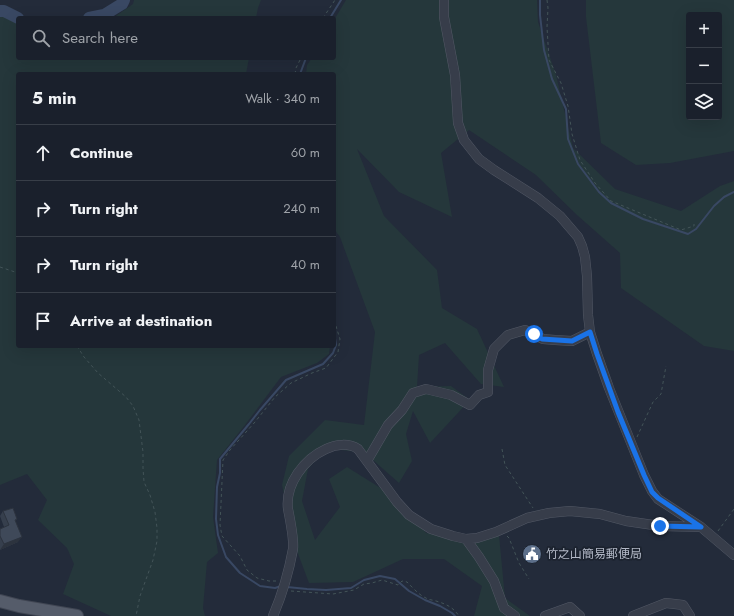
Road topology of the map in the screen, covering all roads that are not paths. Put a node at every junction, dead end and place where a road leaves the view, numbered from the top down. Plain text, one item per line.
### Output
1 (444, 0) edge
2 (590, 332) junction
3 (367, 461) junction
4 (701, 527) junction
5 (466, 538) junction
6 (734, 556) edge
7 (0, 600) edge
8 (77, 616) edge
9 (273, 616) edge
10 (515, 616) edge
11 (545, 616) edge
12 (580, 616) edge
13 (633, 616) edge
14 (690, 616) edge

1 - 2 street
2 - 3 street
2 - 4 street
3 - 5 street
3 - 9 street
4 - 5 street
4 - 6 street
5 - 10 street
7 - 8 main road
11 - 12 street
13 - 14 street

